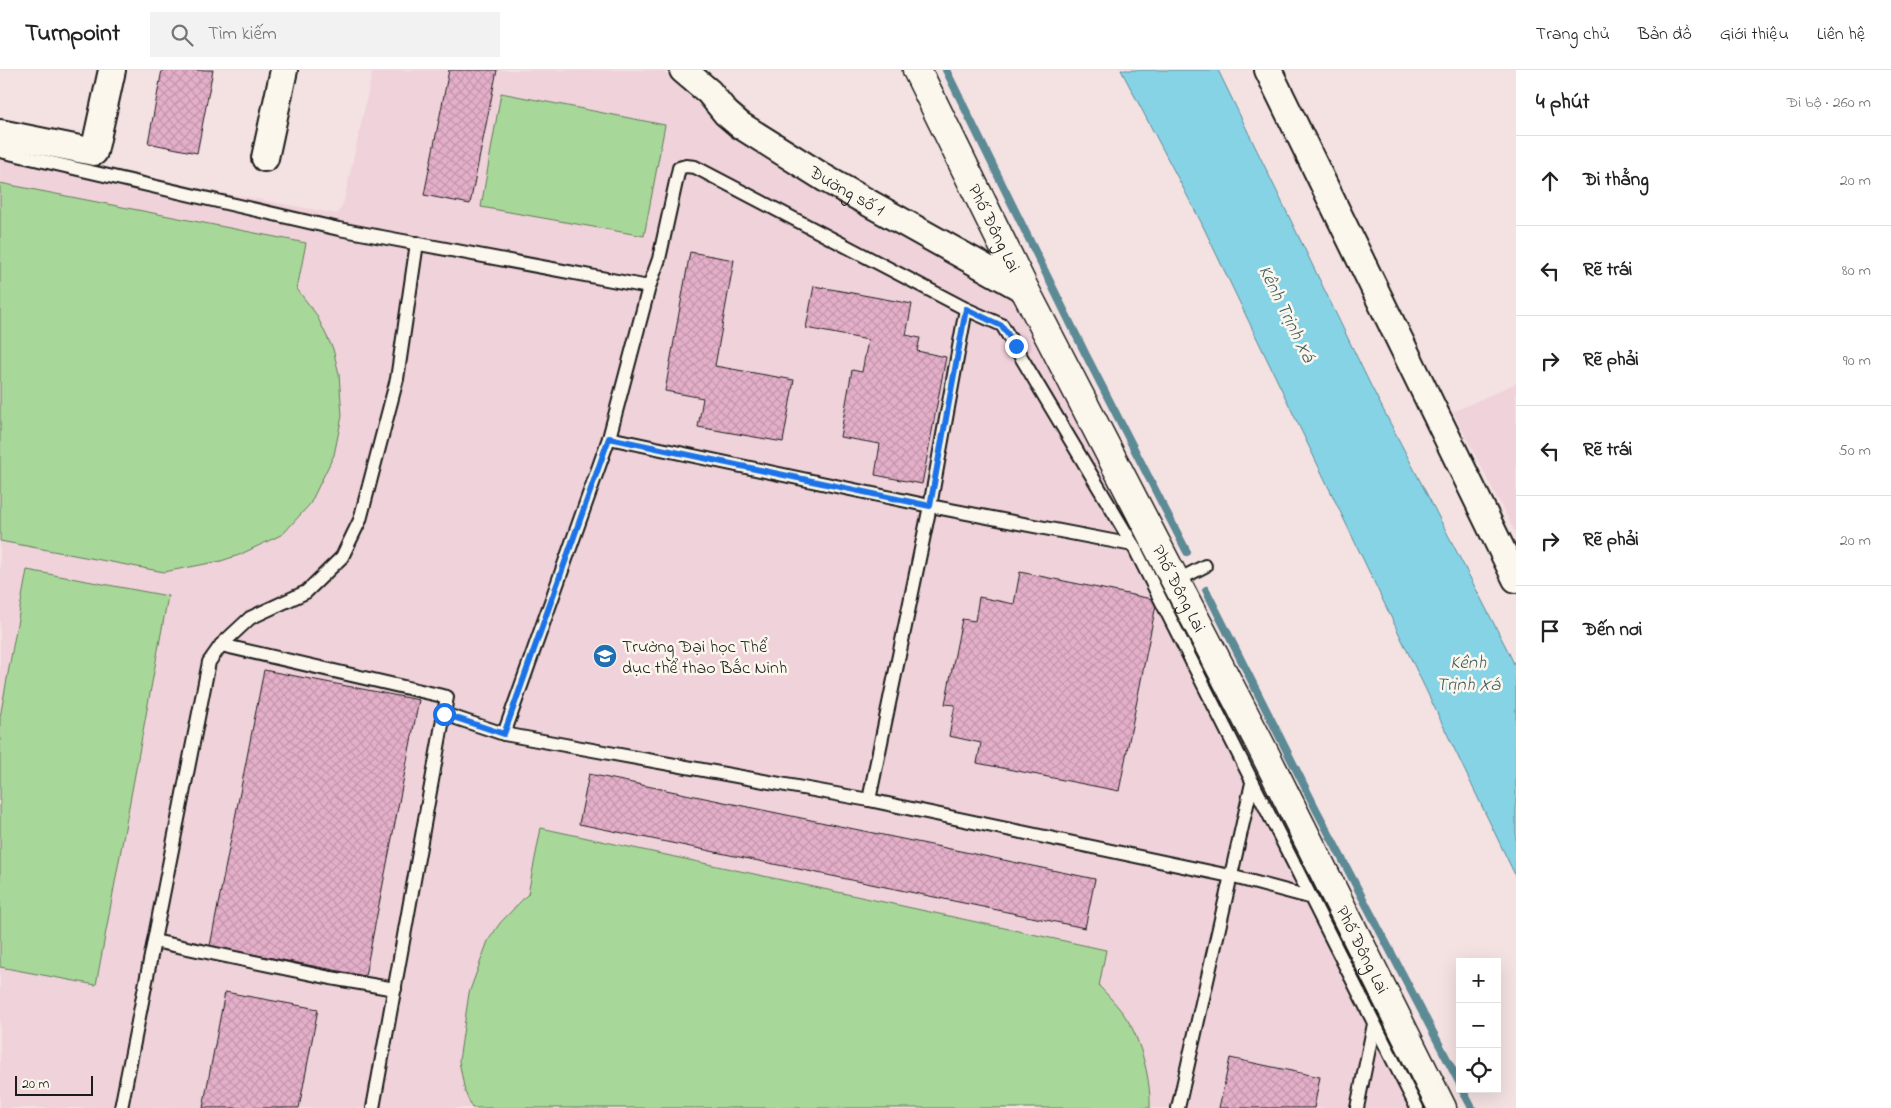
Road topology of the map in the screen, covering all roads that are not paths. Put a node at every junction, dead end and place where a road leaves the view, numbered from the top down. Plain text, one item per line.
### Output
1 (112, 70) edge
2 (284, 70) edge
3 (683, 70) edge
4 (917, 70) edge
5 (1268, 70) edge
6 (703, 81) edge
7 (0, 133) edge
8 (0, 151) edge
9 (265, 158) dead end
10 (417, 243) junction
11 (649, 287) junction
12 (1025, 290) junction
13 (966, 309) junction
14 (609, 438) junction
15 (930, 506) junction
16 (1133, 545) junction
17 (1205, 566) dead end
18 (1516, 579) edge
19 (1176, 581) junction
20 (221, 645) junction
21 (444, 714) junction
22 (504, 734) junction
23 (1252, 783) junction
24 (868, 800) junction
25 (1230, 876) junction
26 (1309, 897) junction
27 (154, 941) junction
28 (395, 988) junction
29 (1374, 1024) junction
30 (122, 1108) edge
31 (373, 1108) edge
32 (1178, 1108) edge
33 (1357, 1108) edge
34 (1417, 1108) edge
35 (1442, 1108) edge

1 - 7 street
2 - 9 street
3 - 6 street, Đường số 1
4 - 12 street, Phố Đông Lai
5 - 18 street
6 - 12 street, Đường số 1
8 - 10 lane
10 - 11 lane
10 - 20 lane
11 - 13 lane
11 - 14 lane
12 - 19 street, Phố Đông Lai
13 - 15 lane
13 - 16 lane
14 - 15 lane
14 - 22 lane
15 - 16 lane
15 - 24 lane
16 - 23 lane
17 - 19 lane
19 - 35 street, Phố Đông Lai
20 - 21 lane
20 - 27 lane
21 - 22 lane
21 - 28 lane
22 - 24 lane
23 - 25 lane
23 - 26 lane
24 - 25 lane
25 - 26 lane
25 - 32 lane
26 - 29 lane
27 - 28 lane
27 - 30 lane
28 - 31 lane
29 - 33 lane
29 - 34 lane

